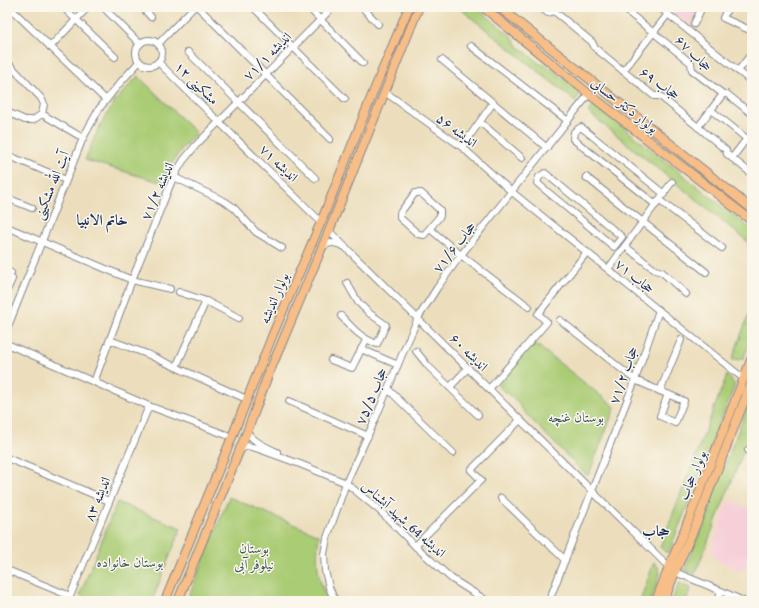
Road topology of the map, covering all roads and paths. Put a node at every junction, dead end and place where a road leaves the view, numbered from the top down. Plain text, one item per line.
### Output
1 (9, 7) edge
2 (63, 7) edge
3 (88, 7) edge
4 (103, 7) edge
5 (142, 7) edge
6 (194, 7) edge
7 (198, 7) edge
8 (253, 7) edge
9 (308, 7) edge
10 (333, 7) edge
11 (362, 7) edge
12 (409, 7) edge
13 (419, 7) edge
14 (483, 7) edge
15 (540, 7) edge
16 (619, 7) edge
17 (659, 7) edge
18 (702, 7) edge
19 (728, 7) edge
20 (501, 8) edge
21 (555, 9) edge
22 (668, 14) junction
23 (151, 17) dead end
24 (76, 20) junction
25 (320, 20) junction
26 (378, 24) dead end
27 (694, 24) dead end
28 (752, 31) edge
29 (654, 33) junction
30 (140, 44) junction
31 (158, 44) junction
32 (50, 46) junction
33 (471, 46) dead end
34 (292, 47) junction
35 (188, 52) dead end
36 (752, 53) edge
37 (116, 57) dead end
38 (442, 60) dead end
39 (7, 62) edge
40 (139, 62) junction
41 (158, 62) junction
42 (363, 63) dead end
43 (623, 71) junction
44 (738, 71) junction
45 (266, 74) junction
46 (752, 82) edge
47 (385, 92) junction
48 (589, 94) junction
49 (723, 94) junction
50 (345, 99) dead end
51 (106, 100) junction
52 (238, 102) junction
53 (493, 103) junction
54 (711, 110) junction
55 (7, 112) edge
56 (42, 114) junction
57 (752, 114) edge
58 (219, 122) junction
59 (480, 122) junction
60 (567, 123) junction
61 (698, 127) junction
62 (574, 132) junction
63 (83, 138) junction
64 (330, 139) dead end
65 (751, 140) edge
66 (462, 147) junction
67 (547, 148) junction
68 (7, 155) edge
69 (522, 158) dead end
70 (732, 158) junction
71 (530, 170) junction
72 (752, 174) edge
73 (174, 176) junction
74 (539, 177) junction
75 (586, 177) dead end
76 (315, 178) dead end
77 (66, 180) junction
78 (672, 182) dead end
79 (512, 192) junction
80 (664, 194) junction
81 (7, 198) edge
82 (657, 203) junction
83 (32, 208) dead end
84 (752, 209) edge
85 (752, 221) edge
86 (321, 222) junction
87 (643, 222) junction
88 (7, 227) edge
89 (430, 228) junction
90 (329, 231) junction
91 (41, 241) junction
92 (625, 246) junction
93 (282, 248) dead end
94 (322, 248) junction
95 (346, 248) junction
96 (722, 248) dead end
97 (587, 252) junction
98 (461, 255) junction
99 (608, 269) junction
100 (706, 272) dead end
101 (9, 275) edge
102 (132, 280) junction
103 (347, 283) dead end
104 (170, 289) dead end
105 (7, 290) edge
106 (178, 292) dead end
107 (686, 294) dead end
108 (206, 301) junction
109 (528, 307) dead end
110 (659, 310) junction
111 (341, 316) dead end
112 (239, 318) dead end
113 (418, 318) junction
114 (560, 320) dead end
115 (7, 329) edge
116 (110, 340) junction
117 (366, 340) junction
118 (681, 340) dead end
119 (7, 344) edge
120 (361, 349) junction
121 (416, 351) dead end
122 (752, 357) edge
123 (331, 360) dead end
124 (398, 365) junction
125 (176, 367) junction
126 (468, 368) junction
127 (257, 374) junction
128 (267, 378) junction
129 (635, 380) junction
130 (94, 382) junction
131 (750, 382) edge
132 (450, 388) junction
133 (388, 389) junction
134 (489, 389) junction
135 (660, 391) junction
136 (668, 394) junction
137 (242, 397) dead end
138 (289, 401) dead end
139 (150, 406) junction
140 (478, 415) dead end
141 (520, 420) junction
142 (247, 432) junction
143 (368, 436) junction
144 (232, 437) junction
145 (239, 452) junction
146 (453, 453) dead end
147 (7, 458) edge
148 (300, 464) junction
149 (346, 483) junction
150 (592, 491) junction
151 (501, 498) dead end
152 (109, 501) junction
153 (415, 546) junction
154 (565, 560) junction
155 (672, 569) junction
156 (7, 570) edge
157 (721, 591) junction
158 (69, 598) edge
159 (165, 601) edge
160 (178, 601) edge
161 (336, 601) edge
162 (487, 601) edge
163 (549, 601) edge
164 (656, 601) edge
165 (664, 601) edge
166 (718, 601) edge
167 (743, 601) edge

1 - 32 street
2 - 24 street
3 - 24 street
4 - 30 street
5 - 23 street
6 - 31 street
7 - 45 street
8 - 34 street
9 - 25 street
10 - 25 street, اندیشه ۷۱/۱
11 - 26 street
12 - 86 main road, بولوار اندیشه
13 - 47 main road, بولوار اندیشه
14 - 48 main road, بولوار دکتر حسابی
15 - 21 street
16 - 29 street, حجاب ۶۷
17 - 22 street
18 - 27 street
19 - 28 street
20 - 84 main road, بولوار دکتر حسابی
21 - 43 street, حجاب ۶۹
22 - 29 street
22 - 44 street
24 - 32 street
24 - 37 street
25 - 34 street, اندیشه ۷۱/۱
25 - 42 street
29 - 43 street
29 - 49 street, حجاب ۶۷
30 - 31 street
30 - 40 street
31 - 41 street
32 - 51 street
33 - 60 street
34 - 45 street, اندیشه ۷۱/۱
34 - 50 street
35 - 52 street
36 - 44 street
38 - 53 street
39 - 56 street
40 - 41 street
40 - 51 street, آیت الله مشکینی
41 - 58 street, مشکینی ۱۲
43 - 61 street, حجاب ۶۹
44 - 46 street
45 - 52 street, اندیشه ۷۱/۱
45 - 64 street
47 - 66 street, اندیشه ۵۶
47 - 90 main road, بولوار اندیشه
48 - 60 street, حجاب ۷۱/۶
48 - 85 main road, بولوار دکتر حسابی
49 - 54 street
49 - 57 street, حجاب ۶۷
51 - 63 street, آیت الله مشکینی
52 - 58 street, اندیشه ۷۱/۱
52 - 76 street
53 - 59 street
53 - 67 street
54 - 61 street
54 - 65 street
55 - 56 street
56 - 63 street
58 - 73 street, اندیشه ۷۱/۲
58 - 86 street, اندیشه ۷۱
59 - 66 street
59 - 69 street
60 - 62 street
60 - 67 street, حجاب ۷۱/۶
61 - 70 street, حجاب ۶۹
62 - 80 street
62 - 82 street
63 - 77 street, آیت الله مشکینی
65 - 70 street
66 - 79 street, اندیشه ۵۶
67 - 71 street, حجاب ۷۱/۶
68 - 77 street
70 - 72 street, حجاب ۶۹
71 - 74 street
71 - 79 street, حجاب ۷۱/۶
73 - 93 street
73 - 102 street, اندیشه ۷۱/۲
74 - 74 street
75 - 87 street
77 - 91 street, آیت الله مشکینی
78 - 80 street
79 - 97 street, حجاب ۷۱
79 - 98 street, حجاب ۷۱/۶
80 - 82 street
81 - 83 street
82 - 87 street
82 - 96 street
86 - 127 main road, بولوار اندیشه
87 - 92 street
87 - 100 street
88 - 91 street
89 - 89 street
89 - 98 street
90 - 94 main road, بولوار اندیشه
90 - 95 street, اندیشه ۶۰
91 - 102 street
91 - 115 street, آیت الله مشکینی
92 - 99 street
92 - 107 street
94 - 95 street
94 - 128 main road, بولوار اندیشه
95 - 113 street, اندیشه ۶۰
97 - 99 street, حجاب ۷۱
97 - 134 street
98 - 109 street
98 - 113 street, حجاب ۷۱/۶
99 - 110 street, حجاب ۷۱
101 - 105 street
102 - 104 street
102 - 116 street, اندیشه ۷۱/۲
103 - 117 street
106 - 108 street
108 - 112 street
108 - 125 street
110 - 129 street, حجاب ۷۱/۲
110 - 131 street, حجاب ۷۱
111 - 117 street
113 - 124 street, حجاب ۷۵/۵
113 - 126 street, اندیشه ۶۰
114 - 129 street
116 - 125 street
116 - 130 street, اندیشه ۷۱/۲
117 - 120 street
118 - 135 street
119 - 130 street
120 - 123 street
120 - 124 street
121 - 132 street
122 - 131 main road, بولوار حجاب
124 - 133 street, حجاب ۷۵/۵
125 - 137 street
126 - 132 street
126 - 134 street, اندیشه ۶۰
127 - 128 main road
127 - 144 main road, بولوار اندیشه
128 - 142 main road, بولوار اندیشه
129 - 135 street
129 - 150 street, حجاب ۷۱/۲
130 - 139 street
131 - 155 main road, بولوار حجاب
132 - 140 street
133 - 143 street, حجاب ۷۵/۵
133 - 146 street
134 - 141 street, اندیشه ۶۰
135 - 136 street
136 - 136 street
138 - 143 street
139 - 144 street
139 - 152 street, اندیشه ۸۳
141 - 150 street, اندیشه ۶۰
141 - 153 street
142 - 145 main road, بولوار اندیشه
142 - 148 street
143 - 149 street, حجاب ۷۵/۵
144 - 159 main road, بولوار اندیشه
145 - 148 street
145 - 160 main road, بولوار اندیشه
147 - 152 street
148 - 149 street, اندیشه 64_شهید آبشناس
149 - 153 street, اندیشه 64_شهید آبشناس
149 - 161 street, حجاب ۷۵/۵
150 - 154 street, حجاب ۷۱/۲
150 - 155 street, اندیشه ۶۰
151 - 154 street
152 - 158 street, اندیشه ۸۳
153 - 162 street, اندیشه 64_شهید آبشناس
154 - 163 street, حجاب ۷۱/۲
155 - 157 street
155 - 164 main road, بولوار حجاب
155 - 165 main road, بولوار حجاب
156 - 158 street
157 - 166 street
157 - 167 street

